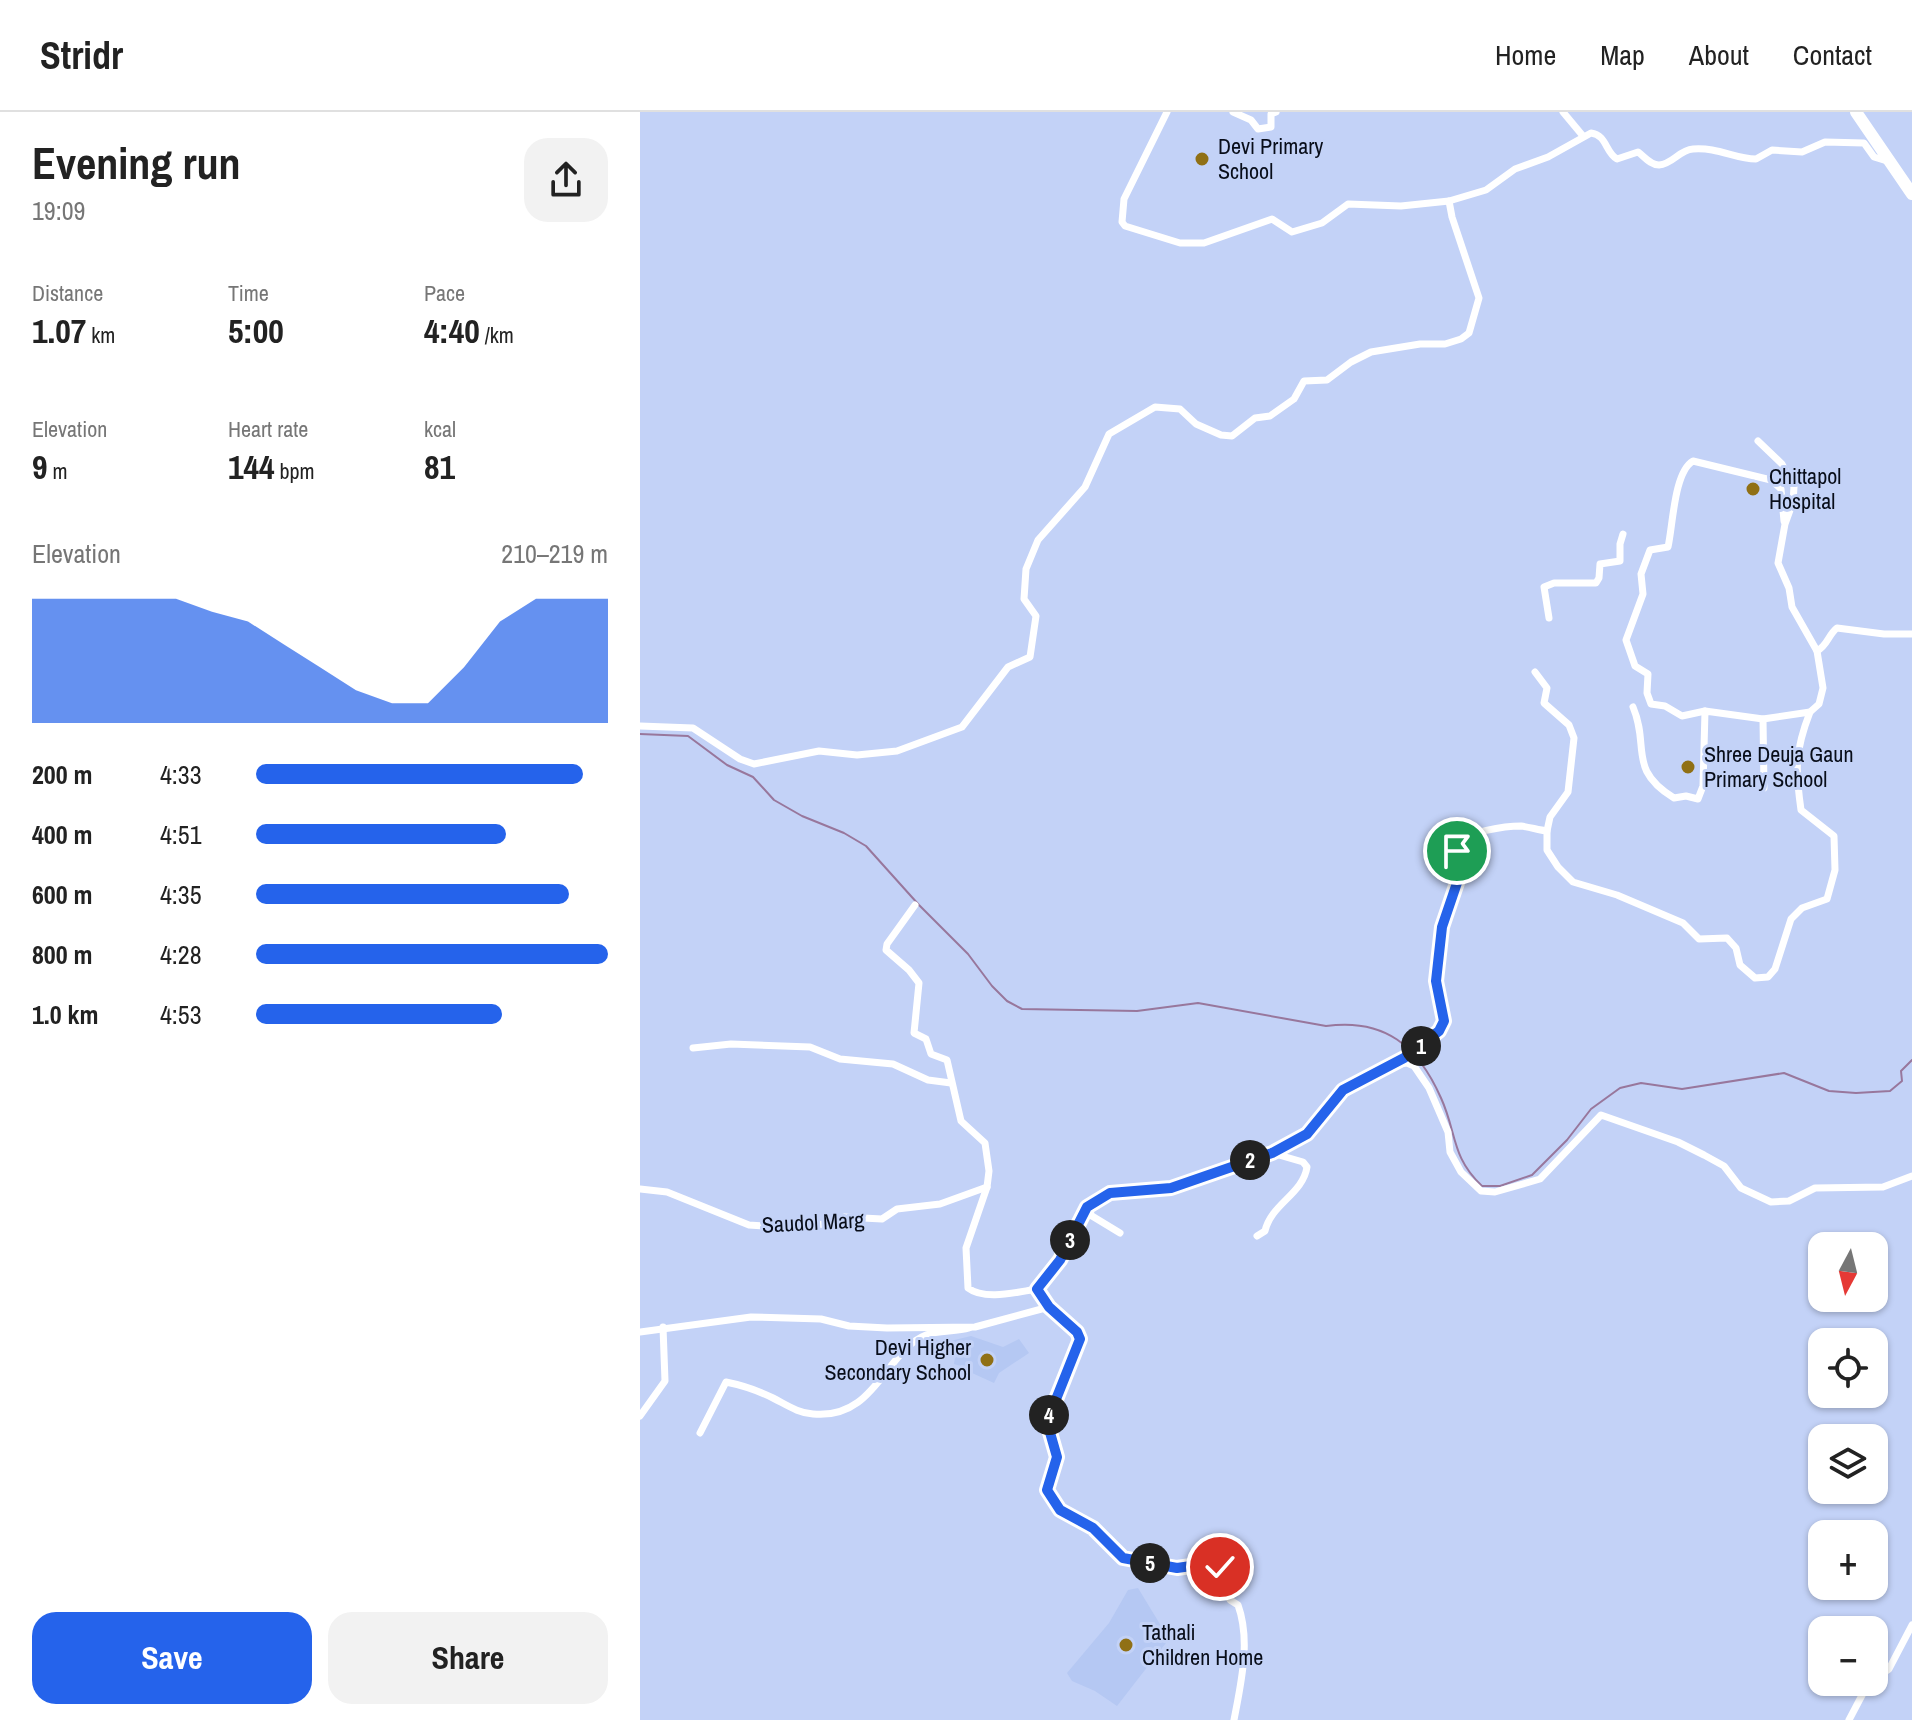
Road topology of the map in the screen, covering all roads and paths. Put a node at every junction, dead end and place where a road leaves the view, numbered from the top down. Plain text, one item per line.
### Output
1 (1167, 112) edge
2 (1233, 112) edge
3 (1276, 112) edge
4 (1563, 112) edge
5 (1856, 112) edge
6 (1583, 136) junction
7 (1889, 162) junction
8 (1912, 194) edge
9 (1449, 201) junction
10 (1758, 441) dead end
11 (1785, 524) junction
12 (1623, 534) dead end
13 (1549, 618) dead end
14 (1910, 635) edge
15 (1912, 645) edge
16 (1817, 651) junction
17 (1535, 672) dead end
18 (1633, 707) dead end
19 (1705, 711) junction
20 (1810, 712) junction
21 (1763, 719) junction
22 (640, 726) edge
23 (1764, 788) dead end
24 (1547, 831) junction
25 (915, 905) dead end
26 (693, 1048) dead end
27 (1392, 1065) junction
28 (951, 1083) junction
29 (1272, 1153) junction
30 (1912, 1176) edge
31 (987, 1187) junction
32 (640, 1189) edge
33 (1087, 1207) junction
34 (1120, 1233) dead end
35 (1257, 1236) dead end
36 (1037, 1289) junction
37 (1049, 1307) junction
38 (663, 1327) junction
39 (975, 1327) junction
40 (640, 1332) edge
41 (640, 1416) edge
42 (700, 1433) dead end
43 (1912, 1625) edge
44 (1888, 1670) edge
45 (1863, 1696) edge
46 (1234, 1720) edge
47 (1849, 1720) edge

1 - 9 street
2 - 3 street
4 - 6 street
5 - 7 highway
6 - 7 street
6 - 9 street
7 - 8 highway
9 - 22 street
10 - 11 street
11 - 16 street
11 - 19 street
12 - 13 street
14 - 15 street
14 - 16 street
16 - 20 street
17 - 24 street
18 - 19 street
19 - 21 street
20 - 21 street
20 - 24 street
21 - 23 street
24 - 27 street
25 - 28 street
26 - 28 street
27 - 29 street
27 - 30 street
28 - 31 street
29 - 33 street
29 - 35 street
31 - 32 street, Saudol Marg
31 - 36 street
33 - 34 street
33 - 36 street
36 - 37 street
37 - 39 street
37 - 46 street
38 - 39 street
38 - 40 street
38 - 41 street
39 - 42 street
43 - 44 street
45 - 47 street

